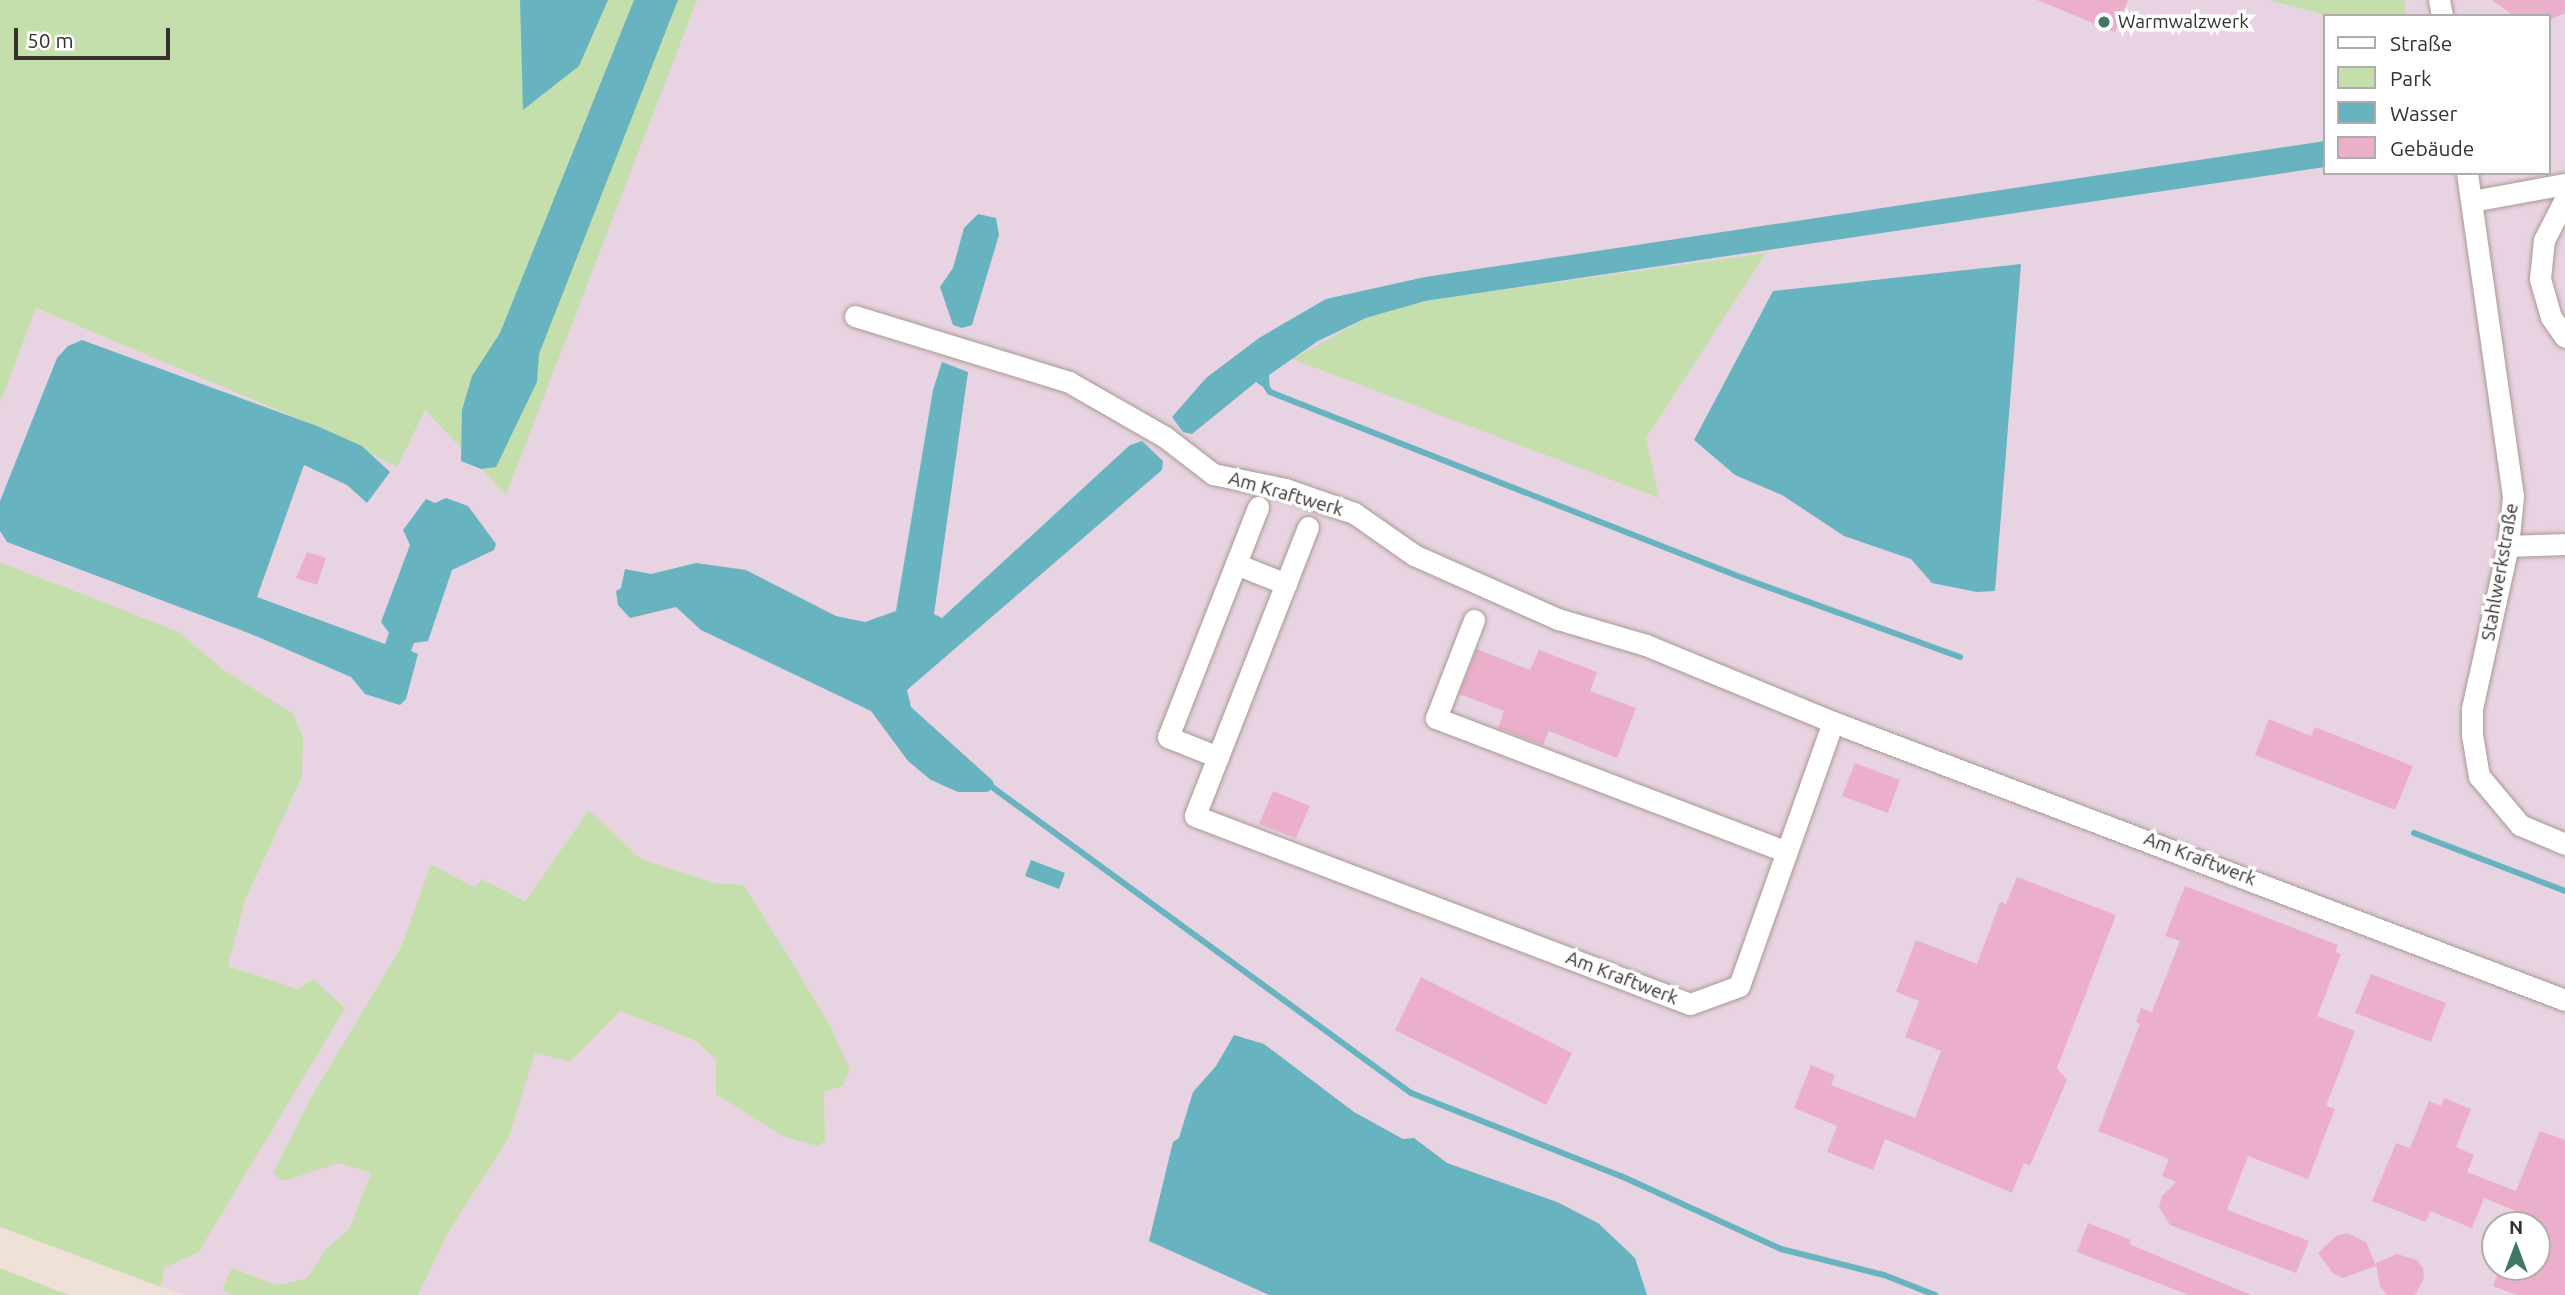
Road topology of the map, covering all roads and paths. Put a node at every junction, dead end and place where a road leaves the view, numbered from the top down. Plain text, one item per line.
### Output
1 (2467, 175) edge
2 (2565, 184) edge
3 (2565, 199) edge
4 (2472, 201) junction
5 (855, 316) dead end
6 (2565, 337) edge
7 (1258, 507) dead end
8 (1308, 527) dead end
9 (2565, 544) edge
10 (2508, 546) junction
11 (1236, 564) junction
12 (1286, 584) junction
13 (1474, 620) dead end
14 (1833, 722) junction
15 (1218, 757) junction
16 (2565, 844) edge
17 (1785, 850) junction
18 (2565, 1000) edge

1 - 4 street, Stahlwerkstraße
2 - 4 street
3 - 6 street
4 - 10 street, Stahlwerkstraße
5 - 14 street, Am Kraftwerk
7 - 11 street
8 - 12 street
9 - 10 street
10 - 16 street, Stahlwerkstraße
11 - 12 street
11 - 15 street
12 - 15 street
13 - 17 street
14 - 17 street, Am Kraftwerk
14 - 18 street, Am Kraftwerk
15 - 17 street, Am Kraftwerk

